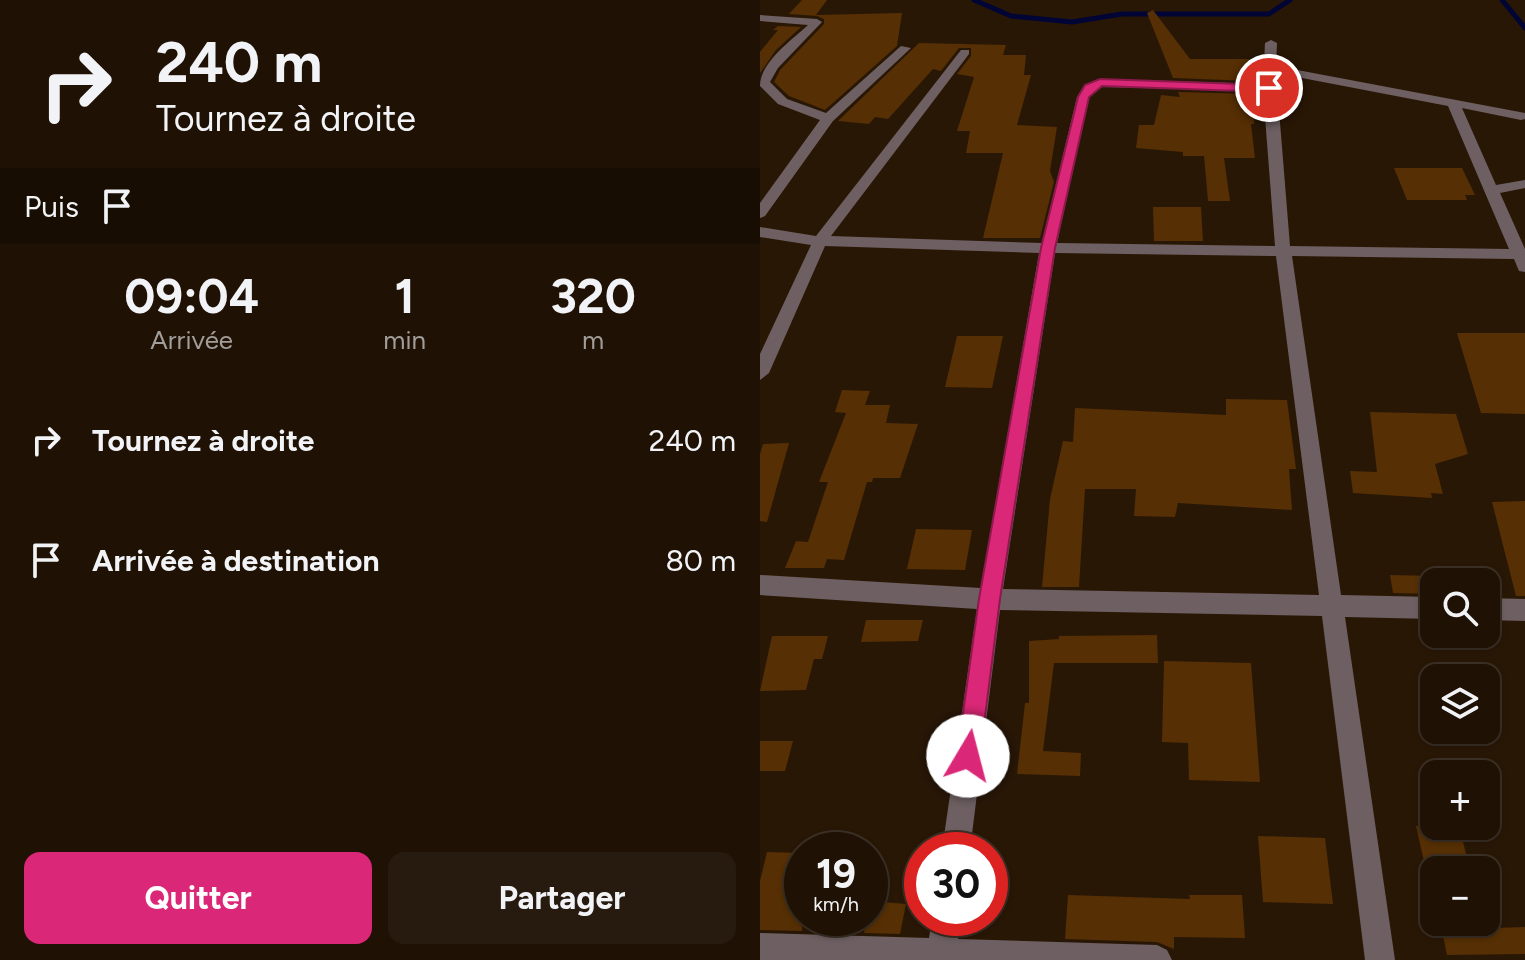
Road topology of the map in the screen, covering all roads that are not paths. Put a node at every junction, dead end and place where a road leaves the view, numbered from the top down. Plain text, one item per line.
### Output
1 (760, 18) edge
2 (1271, 43) dead end
3 (905, 48) dead end
4 (965, 52) dead end
5 (1269, 78) junction
6 (1453, 103) junction
7 (1521, 116) dead end
8 (828, 118) junction
9 (1525, 184) edge
10 (1493, 190) junction
11 (760, 213) edge
12 (760, 232) edge
13 (820, 241) junction
14 (1048, 248) junction
15 (1283, 249) junction
16 (1521, 260) edge
17 (760, 373) edge
18 (760, 585) edge
19 (990, 599) junction
20 (1330, 606) junction
21 (1420, 608) edge
22 (1500, 609) edge
23 (1525, 610) edge
24 (958, 832) edge
25 (944, 936) edge
26 (760, 948) edge
27 (941, 956) edge
28 (1157, 960) edge
29 (1380, 960) edge

1 - 8 street
2 - 5 street
3 - 8 street
4 - 13 street
5 - 6 street
5 - 14 street
5 - 15 street
6 - 7 street
6 - 10 street
8 - 11 street
9 - 10 street
10 - 16 street
12 - 13 street
13 - 14 street
13 - 17 street
14 - 15 street
14 - 19 street
15 - 16 street
15 - 20 street
18 - 19 street
19 - 20 street
19 - 24 street
20 - 21 street
20 - 29 street
22 - 23 street
25 - 27 street
26 - 27 street
27 - 28 street

